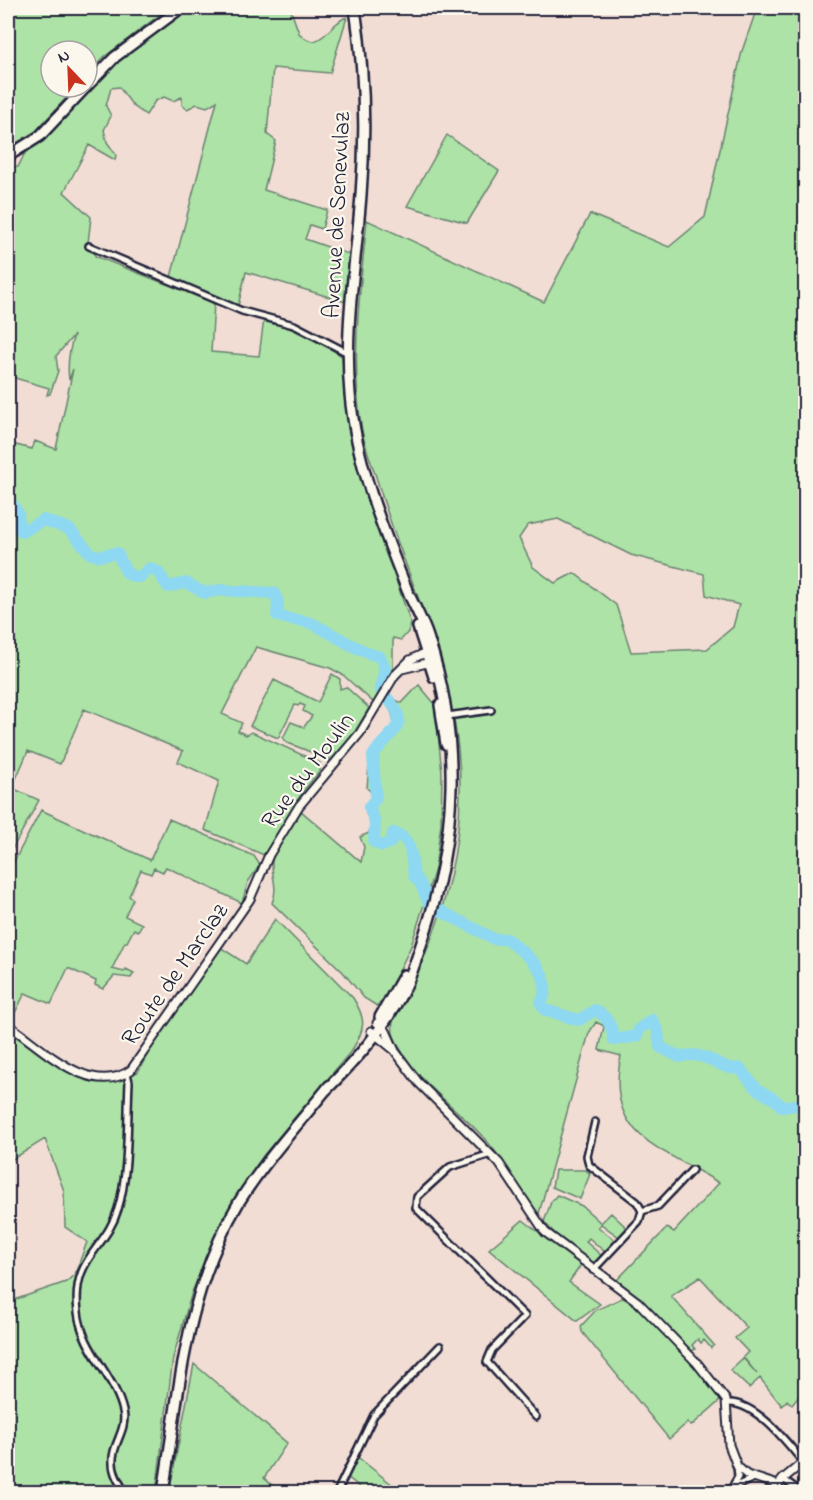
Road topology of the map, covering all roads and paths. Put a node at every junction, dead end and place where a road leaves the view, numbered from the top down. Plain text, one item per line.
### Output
1 (181, 8) edge
2 (355, 8) edge
3 (99, 73) edge
4 (74, 99) edge
5 (8, 156) edge
6 (89, 246) dead end
7 (348, 353) junction
8 (429, 650) junction
9 (432, 661) junction
10 (399, 670) junction
11 (491, 710) dead end
12 (445, 717) junction
13 (252, 896) joint
14 (8, 1025) edge
15 (376, 1029) junction
16 (127, 1073) junction
17 (595, 1122) dead end
18 (491, 1154) junction
19 (692, 1170) dead end
20 (642, 1211) junction
21 (593, 1270) junction
22 (440, 1346) dead end
23 (730, 1403) junction
24 (536, 1417) dead end
25 (804, 1461) edge
26 (737, 1466) junction
27 (754, 1478) junction
28 (780, 1482) junction
29 (733, 1486) junction
30 (125, 1492) edge
31 (163, 1492) edge
32 (337, 1492) edge
33 (722, 1492) edge
34 (773, 1492) edge
35 (801, 1492) edge

1 - 3 main road
2 - 7 main road, Avenue de Senevulaz
4 - 5 main road
6 - 7 street
7 - 8 main road, Avenue de Senevulaz
8 - 9 main road, Avenue de Senevulaz
8 - 10 street, Rue du Moulin
9 - 10 street
9 - 12 main road, Avenue de Senevulaz
10 - 13 street, Rue du Moulin
11 - 12 street
12 - 15 main road, Avenue de Senevulaz
13 - 16 street, Route de Marclaz
14 - 16 street, Route de Marclaz
15 - 18 street
15 - 31 main road, Avenue de Senevulaz
16 - 30 street, Route de Marclaz
17 - 20 street
18 - 21 street
18 - 24 street
19 - 20 street
20 - 21 street
21 - 23 street
22 - 32 street
23 - 25 street
23 - 26 street
25 - 28 street
26 - 27 street
26 - 29 street
27 - 28 street
27 - 29 street
28 - 34 street
28 - 35 street
29 - 33 street

